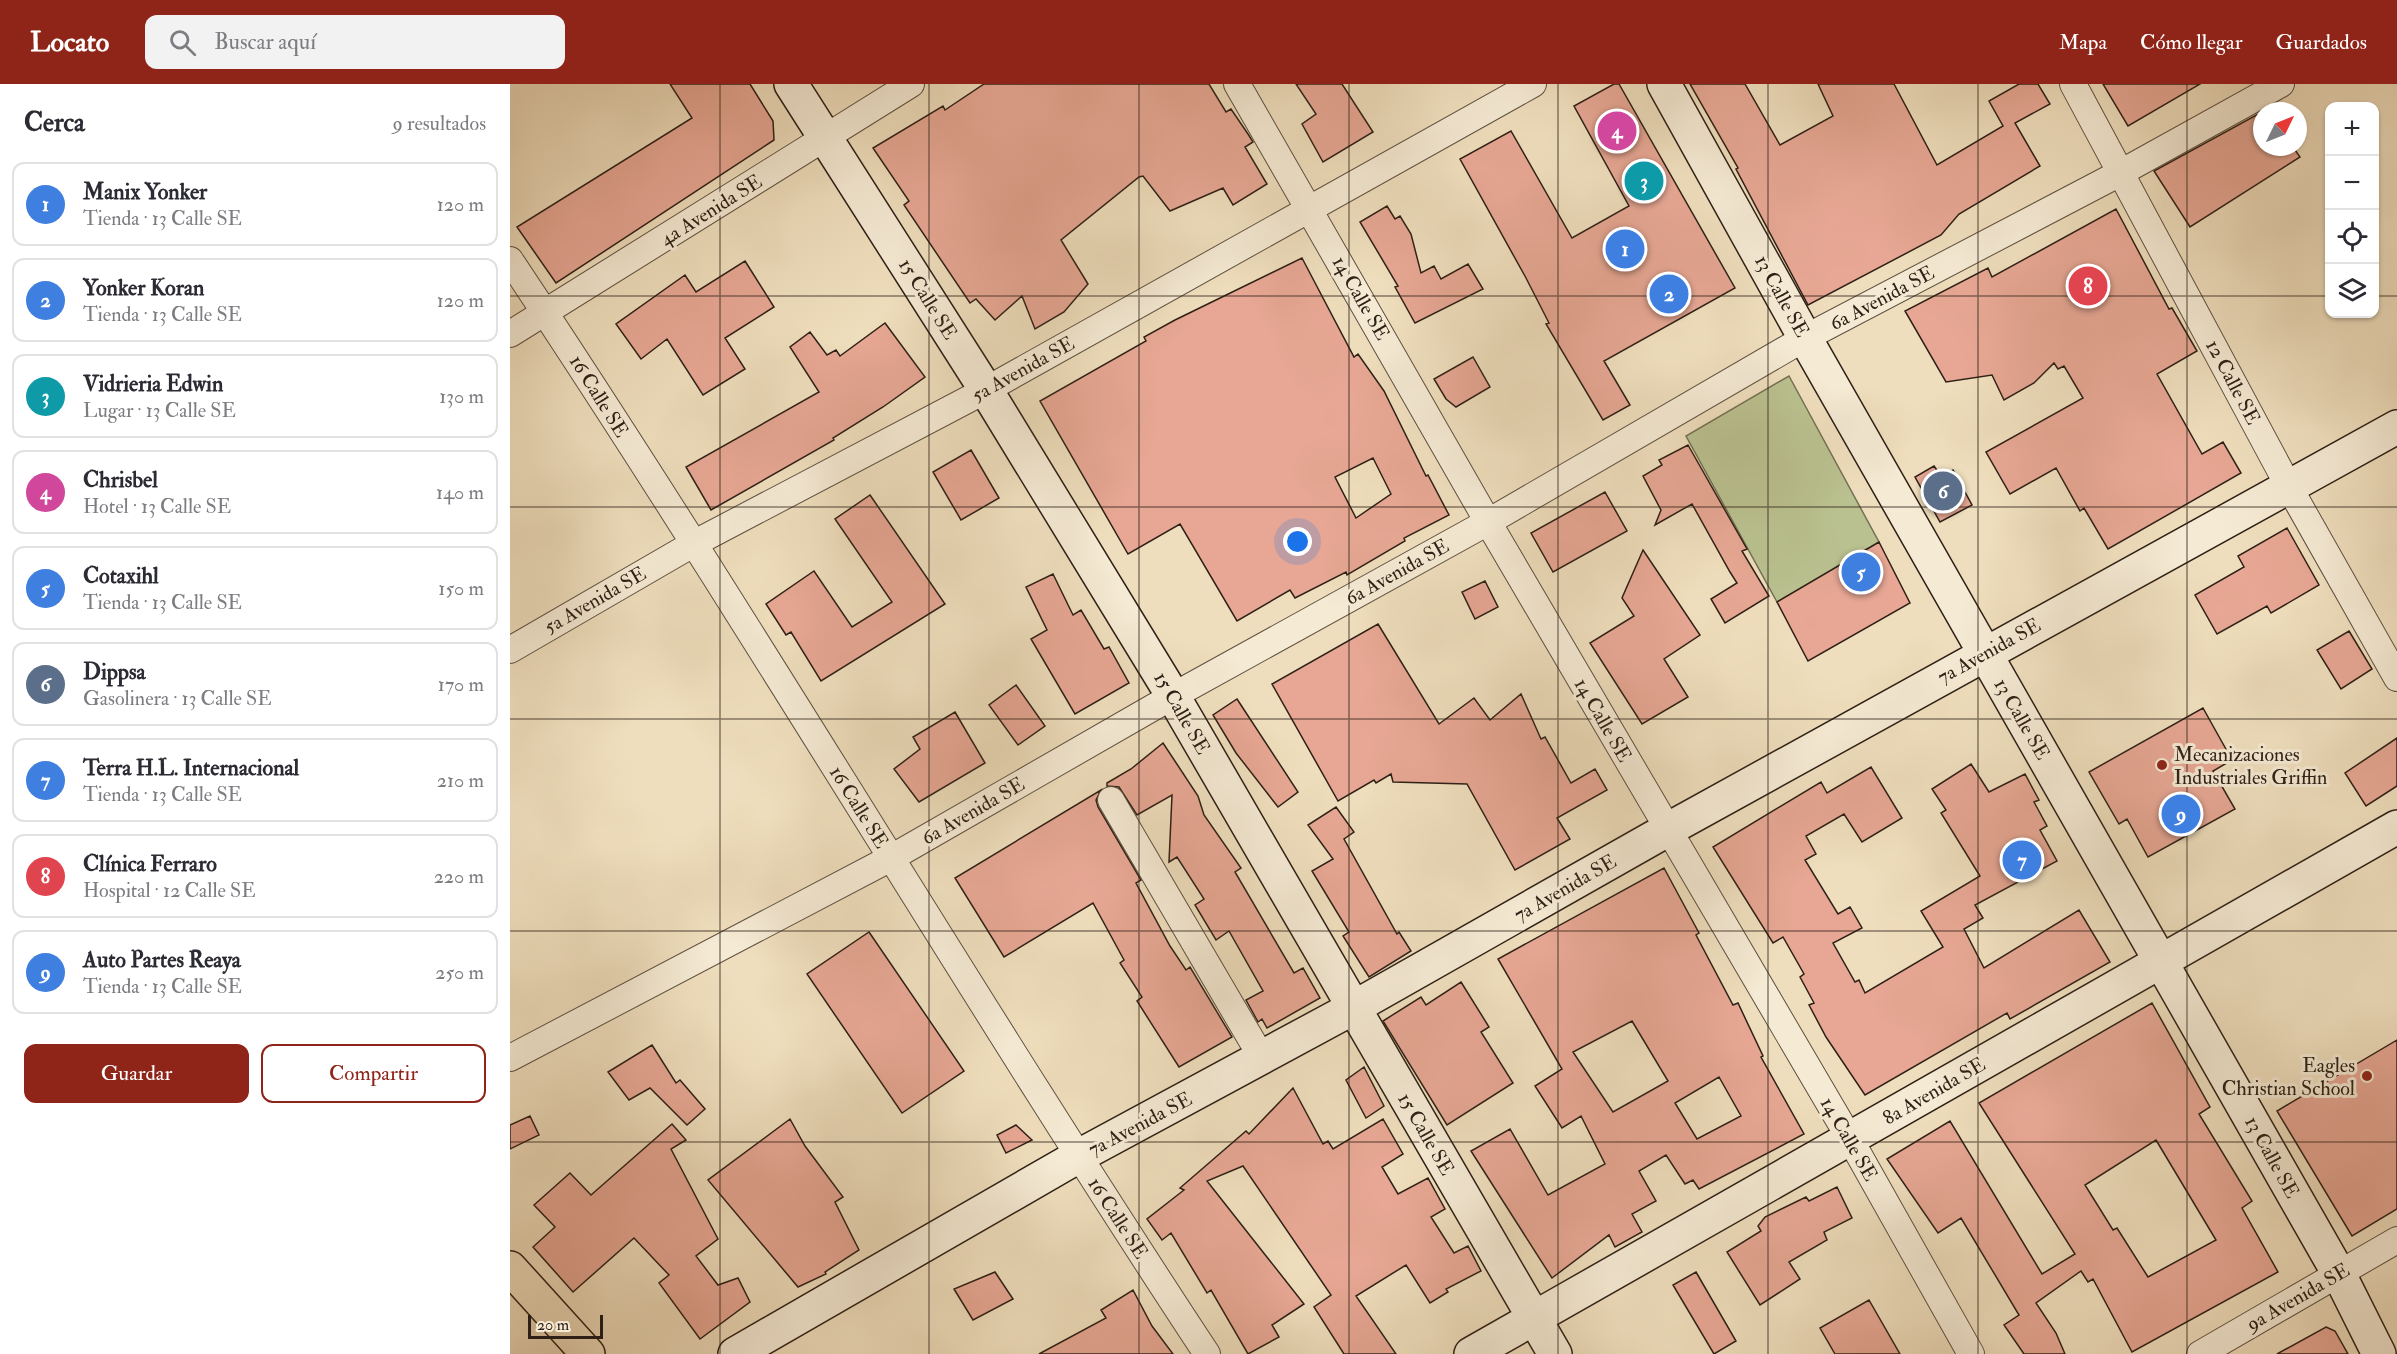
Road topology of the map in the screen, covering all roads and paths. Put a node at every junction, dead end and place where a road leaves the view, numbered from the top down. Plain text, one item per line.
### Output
1 (791, 84) edge
2 (911, 84) edge
3 (1237, 84) edge
4 (1533, 84) edge
5 (1664, 84) edge
6 (2073, 84) edge
7 (2281, 84) edge
8 (826, 138) junction
9 (2122, 172) junction
10 (1310, 207) junction
11 (510, 260) edge
12 (545, 312) junction
13 (510, 334) edge
14 (1805, 338) junction
15 (986, 390) junction
16 (2397, 427) edge
17 (2289, 487) junction
18 (1488, 522) junction
19 (693, 544) junction
20 (510, 650) edge
21 (1984, 654) junction
22 (2397, 678) edge
23 (1173, 696) junction
24 (1111, 800) dead end
25 (2397, 827) edge
26 (1667, 830) junction
27 (891, 858) junction
28 (2162, 961) junction
29 (1353, 1008) junction
30 (510, 1058) edge
31 (1262, 1058) junction
32 (1850, 1139) junction
33 (1077, 1157) junction
34 (2397, 1240) edge
35 (510, 1268) edge
36 (2338, 1274) junction
37 (1534, 1319) junction
38 (588, 1354) edge
39 (735, 1354) edge
40 (1208, 1354) edge
41 (1471, 1354) edge
42 (1555, 1354) edge
43 (1971, 1354) edge
44 (2200, 1354) edge
45 (2379, 1354) edge

1 - 8 street, 15 Calle SE
2 - 8 street, 4a Avenida SE
3 - 10 street, 14 Calle SE
4 - 10 street, 5a Avenida SE
5 - 14 street, 13 Calle SE
6 - 9 street, 12 Calle SE
7 - 9 street, 6a Avenida SE
8 - 12 street, 4a Avenida SE
8 - 15 street, 15 Calle SE
9 - 14 street, 6a Avenida SE
9 - 17 street, 12 Calle SE
10 - 15 street, 5a Avenida SE
10 - 18 street, 14 Calle SE
11 - 12 street, 16 Calle SE
12 - 13 street, 4a Avenida SE
12 - 19 street, 16 Calle SE
14 - 18 street, 6a Avenida SE
14 - 21 street, 13 Calle SE
15 - 19 street, 5a Avenida SE
15 - 23 street, 15 Calle SE
16 - 17 street, 7a Avenida SE
17 - 21 street, 7a Avenida SE
17 - 22 street, 12 Calle SE
18 - 23 street, 6a Avenida SE
18 - 26 street, 14 Calle SE
19 - 20 street, 5a Avenida SE
19 - 27 street, 16 Calle SE
21 - 26 street, 7a Avenida SE
21 - 28 street, 13 Calle SE
23 - 27 street, 6a Avenida SE
23 - 29 street, 15 Calle SE
24 - 31 street
25 - 28 street, 8a Avenida SE
26 - 29 street, 7a Avenida SE
26 - 32 street, 14 Calle SE
27 - 30 street, 6a Avenida SE
27 - 33 street, 16 Calle SE
28 - 32 street, 8a Avenida SE
28 - 36 street, 13 Calle SE
29 - 31 street, 7a Avenida SE
29 - 37 street, 15 Calle SE
31 - 33 street, 7a Avenida SE
32 - 37 street, 8a Avenida SE
32 - 43 street, 14 Calle SE
33 - 39 street, 7a Avenida SE
33 - 40 street, 16 Calle SE
34 - 36 street, 9a Avenida SE
35 - 38 highway
36 - 44 street, 9a Avenida SE
36 - 45 street, 13 Calle SE
37 - 41 street, 8a Avenida SE
37 - 42 street, 15 Calle SE

